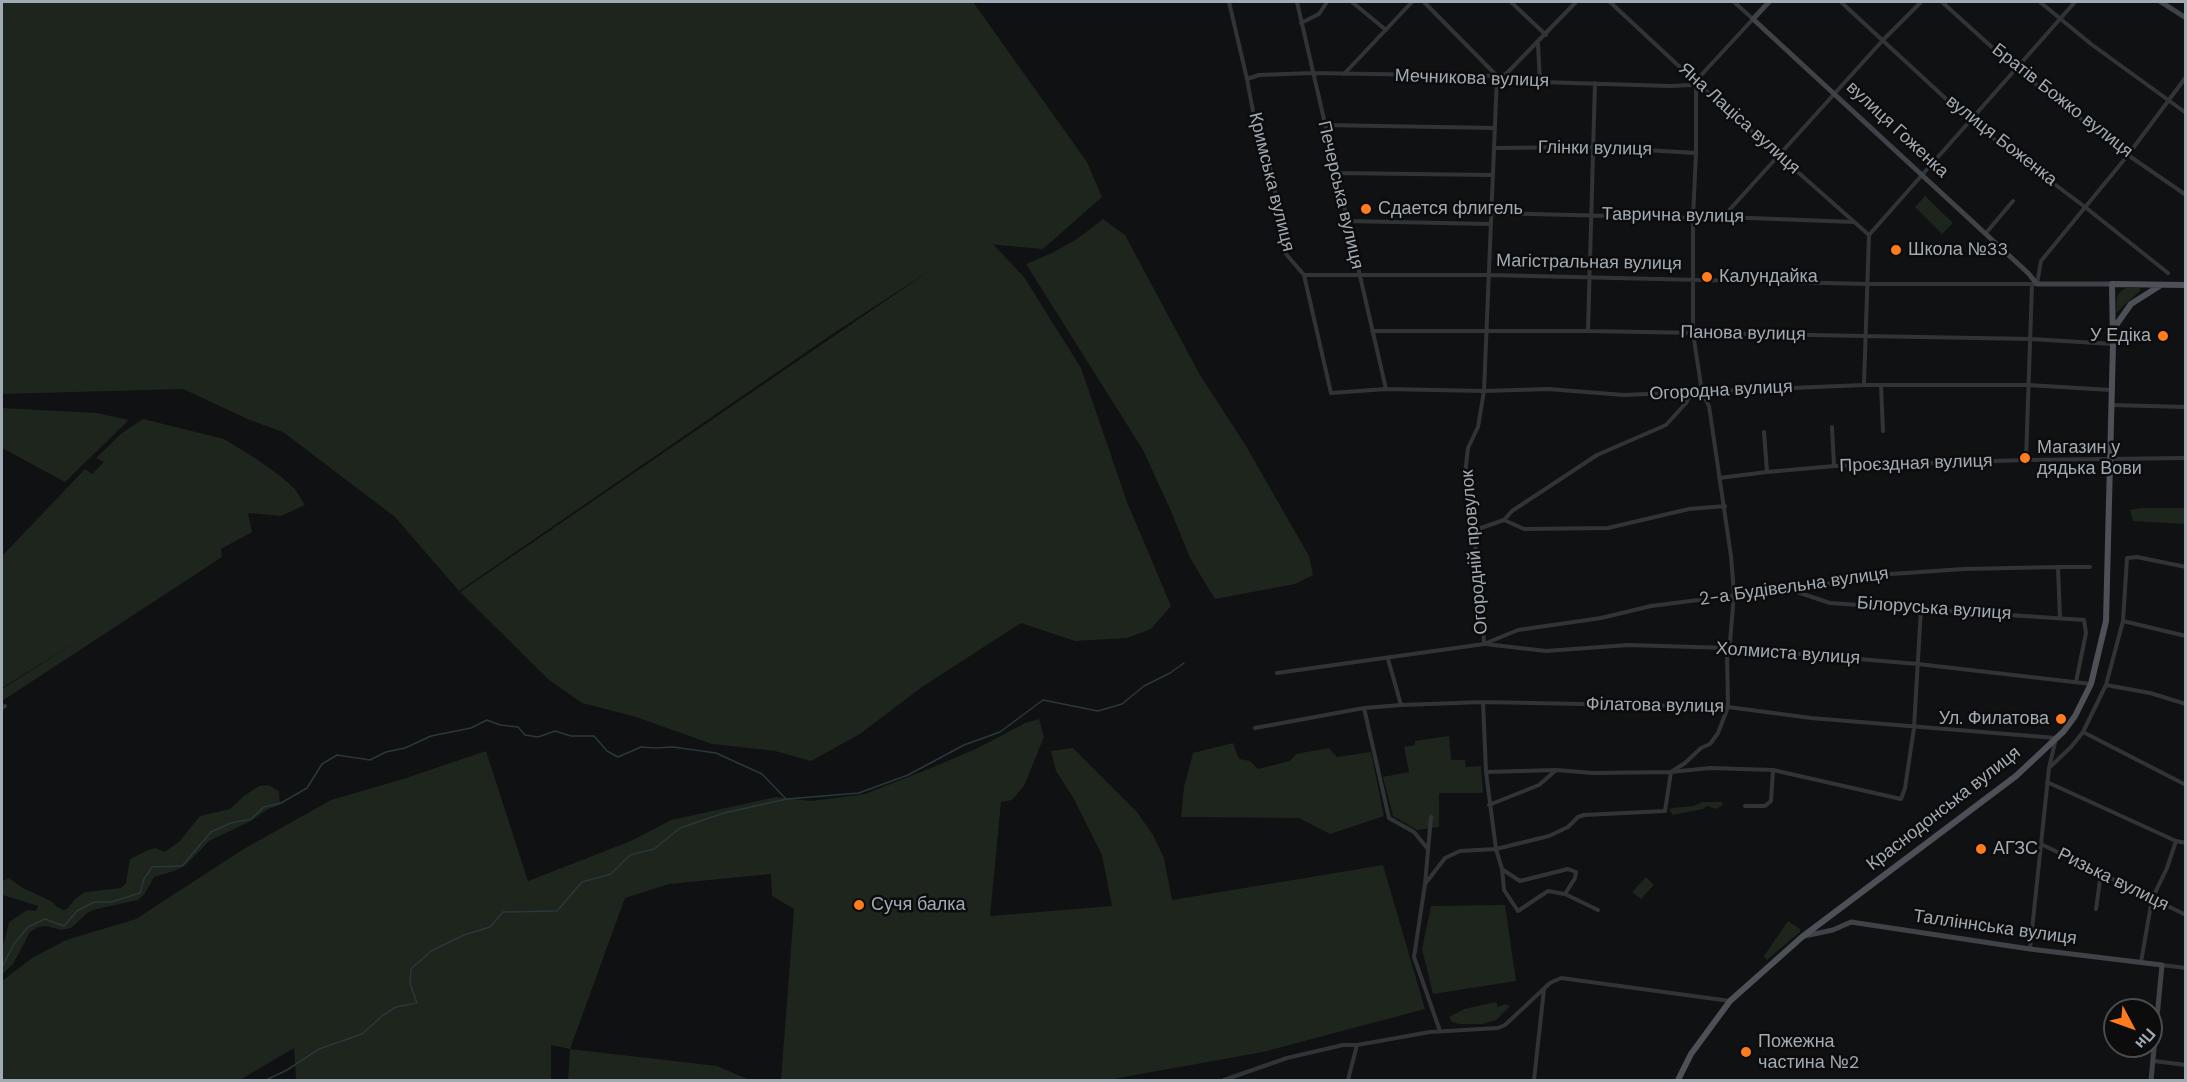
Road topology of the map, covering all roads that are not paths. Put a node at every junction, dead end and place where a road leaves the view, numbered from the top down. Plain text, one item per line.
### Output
1 (1230, 2) edge
2 (1297, 2) edge
3 (1327, 2) edge
4 (1352, 2) edge
5 (1412, 2) edge
6 (1424, 2) edge
7 (1511, 2) edge
8 (1576, 2) edge
9 (1610, 2) edge
10 (1734, 2) edge
11 (1769, 2) edge
12 (1841, 2) edge
13 (1921, 2) edge
14 (1942, 2) edge
15 (2040, 2) edge
16 (2075, 2) edge
17 (2161, 2) edge
18 (2186, 18) edge
19 (1753, 19) junction
20 (2060, 19) junction
21 (1302, 23) junction
22 (1386, 30) junction
23 (1546, 34) junction
24 (1883, 40) junction
25 (1538, 43) junction
26 (2016, 69) junction
27 (1312, 73) junction
28 (1343, 75) junction
29 (1497, 76) junction
30 (2186, 77) edge
31 (1247, 79) junction
32 (1696, 81) junction
33 (1540, 82) junction
34 (1595, 83) junction
35 (1836, 94) junction
36 (2167, 100) junction
37 (2186, 113) edge
38 (1970, 121) junction
39 (1324, 125) junction
40 (1494, 128) junction
41 (1594, 147) junction
42 (1494, 148) junction
43 (1696, 153) junction
44 (1778, 155) junction
45 (2128, 155) junction
46 (1336, 173) junction
47 (1922, 174) junction
48 (1492, 175) junction
49 (2186, 195) edge
50 (2013, 201) dead end
51 (2085, 207) junction
52 (1491, 213) junction
53 (1592, 214) junction
54 (1723, 217) junction
55 (1693, 218) junction
56 (1347, 221) junction
57 (1854, 222) junction
58 (1490, 224) junction
59 (1986, 233) junction
60 (1869, 235) junction
61 (1358, 273) junction
62 (2168, 273) dead end
63 (1304, 275) junction
64 (1490, 275) junction
65 (1590, 278) junction
66 (1692, 280) junction
67 (1868, 284) junction
68 (2035, 284) junction
69 (2112, 284) junction
70 (2161, 284) junction
71 (2186, 285) edge
72 (2113, 329) junction
73 (1372, 331) junction
74 (1588, 331) junction
75 (1487, 332) junction
76 (1693, 333) junction
77 (1866, 336) junction
78 (2031, 339) junction
79 (2114, 344) junction
80 (1864, 385) junction
81 (1881, 385) junction
82 (2028, 385) junction
83 (1386, 389) junction
84 (2111, 390) junction
85 (1484, 391) junction
86 (1702, 392) junction
87 (1331, 393) joint
88 (1691, 393) junction
89 (2111, 405) junction
90 (2186, 407) edge
91 (1832, 427) dead end
92 (1883, 431) dead end
93 (1764, 432) dead end
94 (2186, 458) edge
95 (2110, 459) junction
96 (2026, 460) junction
97 (1834, 466) junction
98 (1767, 472) junction
99 (1719, 478) junction
100 (1725, 507) junction
101 (1504, 520) junction
102 (1475, 530) junction
103 (2058, 567) junction
104 (2090, 567) dead end
105 (2186, 567) edge
106 (1786, 588) junction
107 (1734, 594) junction
108 (1921, 608) junction
109 (2060, 618) junction
110 (2123, 621) junction
111 (2186, 636) edge
112 (1484, 644) junction
113 (1728, 648) junction
114 (1388, 659) junction
115 (1918, 664) junction
116 (1277, 673) dead end
117 (2076, 682) junction
118 (2091, 684) junction
119 (2106, 685) junction
120 (1483, 702) junction
121 (2186, 704) edge
122 (1401, 705) junction
123 (1728, 707) junction
124 (1364, 708) junction
125 (1255, 728) dead end
126 (1914, 728) junction
127 (2083, 732) junction
128 (2056, 738) junction
129 (2049, 768) junction
130 (1556, 770) junction
131 (1773, 770) junction
132 (1486, 772) junction
133 (1671, 772) junction
134 (2048, 782) junction
135 (2186, 785) edge
136 (1489, 805) junction
137 (1745, 806) dead end
138 (1431, 817) dead end
139 (2176, 841) junction
140 (2186, 843) edge
141 (2040, 844) junction
142 (1428, 848) junction
143 (1496, 849) junction
144 (1502, 869) junction
145 (2101, 873) junction
146 (1425, 884) junction
147 (1565, 894) junction
148 (2152, 899) junction
149 (1598, 909) dead end
150 (2096, 909) dead end
151 (2186, 915) edge
152 (1802, 937) junction
153 (2030, 949) junction
154 (2141, 962) junction
155 (2162, 965) junction
156 (2186, 968) edge
157 (1544, 988) junction
158 (1730, 1001) junction
159 (1440, 1031) junction
160 (1356, 1045) junction
161 (2154, 1061) junction
162 (2186, 1065) edge
163 (1224, 1080) edge
164 (1347, 1080) edge
165 (1534, 1080) edge
166 (1678, 1080) edge
167 (2151, 1080) edge

1 - 31 street, Кримська вулиця
2 - 21 street, Печерська вулиця
3 - 21 street
4 - 22 street
5 - 22 street
6 - 29 street
7 - 23 street
8 - 23 street
9 - 32 street, Яна Лаціса вулиця
10 - 19 street, вулиця Гоженка
11 - 19 street
12 - 24 street, вулиця Боженка
13 - 24 street
14 - 26 street, Братів Божко вулиця
15 - 20 street
16 - 20 street
17 - 18 street
19 - 32 street
19 - 35 street, вулиця Гоженка
20 - 26 street
20 - 36 street
21 - 27 street, Печерська вулиця
22 - 28 street
23 - 25 street
24 - 35 street
24 - 38 street, вулиця Боженка
25 - 29 street
25 - 33 street
26 - 38 street
26 - 45 street, Братів Божко вулиця
27 - 28 street, Мечникова вулиця
27 - 31 street, Мечникова вулиця
27 - 39 street, Печерська вулиця
28 - 29 street, Мечникова вулиця
29 - 33 street, Мечникова вулиця
29 - 40 street, Огородній провулок
30 - 36 street
31 - 63 street, Кримська вулиця
32 - 34 street, Мечникова вулиця
32 - 43 street
32 - 44 street, Яна Лаціса вулиця
33 - 34 street, Мечникова вулиця
34 - 41 street
35 - 44 street
35 - 47 street, вулиця Гоженка
36 - 37 street
36 - 45 street
38 - 47 street
38 - 51 street, вулиця Боженка
39 - 40 street
39 - 46 street, Печерська вулиця
40 - 42 street, Огородній провулок
41 - 42 street, Глінки вулиця
41 - 43 street, Глінки вулиця
41 - 53 street
42 - 48 street, Огородній провулок
43 - 55 street
44 - 54 street
44 - 57 street, Яна Лаціса вулиця
45 - 49 street, Братів Божко вулиця
45 - 51 street
46 - 48 street
46 - 56 street, Печерська вулиця
47 - 59 street, вулиця Гоженка
47 - 60 street
48 - 52 street, Огородній провулок
50 - 59 street
51 - 62 street, вулиця Боженка
51 - 68 street
52 - 53 street, Таврична вулиця
52 - 58 street, Огородній провулок
53 - 55 street, Таврична вулиця
53 - 65 street
54 - 55 street, Таврична вулиця
54 - 57 street, Таврична вулиця
55 - 66 street
56 - 58 street
56 - 61 street, Печерська вулиця
57 - 60 street, Яна Лаціса вулиця
58 - 64 street, Огородній провулок
59 - 68 street, вулиця Гоженка
60 - 67 street
61 - 63 street, Магістральная вулиця
61 - 64 street, Магістральная вулиця
61 - 73 street, Печерська вулиця
63 - 87 street, Кримська вулиця
64 - 65 street, Магістральная вулиця
64 - 75 street, Огородній провулок
65 - 66 street, Магістральная вулиця
65 - 74 street
66 - 67 street, Магістральная вулиця
66 - 76 street
67 - 68 street, Магістральная вулиця
67 - 77 street
68 - 69 street, Магістральная вулиця
68 - 78 street
69 - 70 main road, Магістральная вулиця
69 - 72 main road, Краснодонська вулиця
70 - 71 main road, Магістральная вулиця
70 - 72 main road
72 - 79 main road, Краснодонська вулиця
73 - 75 street, Панова вулиця
73 - 83 street, Печерська вулиця
74 - 75 street, Панова вулиця
74 - 76 street, Панова вулиця
75 - 85 street, Огородній провулок
76 - 77 street, Панова вулиця
76 - 86 street
77 - 78 street, Панова вулиця
77 - 80 street
78 - 79 street, Панова вулиця
78 - 82 street
79 - 84 main road, Краснодонська вулиця
80 - 81 street, Огородна вулиця
80 - 86 street, Огородна вулиця
81 - 82 street, Огородна вулиця
81 - 92 street
82 - 84 street, Огородна вулиця
82 - 96 street
83 - 85 street, Огородна вулиця
83 - 87 street, Огородна вулиця
84 - 89 main road, Краснодонська вулиця
85 - 88 street, Огородна вулиця
85 - 102 street, Огородній провулок
86 - 88 street, Огородна вулиця
86 - 99 street
88 - 101 street
89 - 90 street
89 - 95 main road, Краснодонська вулиця
91 - 97 street
93 - 98 street
94 - 95 street, Проєздная вулиця
95 - 96 street, Проєздная вулиця
95 - 118 main road, Краснодонська вулиця
96 - 97 street, Проєздная вулиця
97 - 98 street, Проєздная вулиця
98 - 99 street, Проєздная вулиця
99 - 100 street
100 - 101 street
100 - 107 street
101 - 102 street
102 - 112 street, Огородній провулок
103 - 104 street, 2-а Будівельна вулиця
103 - 106 street, 2-а Будівельна вулиця
103 - 109 street
105 - 110 street
106 - 107 street, 2-а Будівельна вулиця
106 - 108 street, Білоруська вулиця
107 - 112 street, 2-а Будівельна вулиця
107 - 113 street
108 - 109 street, Білоруська вулиця
108 - 115 street
109 - 117 street, Білоруська вулиця
110 - 111 street
110 - 119 street
112 - 113 street, Холмиста вулиця
112 - 114 street, Огородній провулок
113 - 115 street, Холмиста вулиця
113 - 123 street
114 - 116 street, Огородній провулок
114 - 122 street
115 - 117 street, Холмиста вулиця
115 - 126 street
117 - 118 street, Холмиста вулиця
118 - 128 main road, Краснодонська вулиця
119 - 121 street
119 - 127 street
120 - 122 street, Філатова вулиця
120 - 123 street, Філатова вулиця
120 - 132 street
122 - 124 street, Філатова вулиця
123 - 126 street, Філатова вулиця
123 - 133 street
124 - 125 street, Філатова вулиця
124 - 142 street
126 - 128 street, Філатова вулиця
126 - 131 street
127 - 129 street
127 - 135 street
128 - 129 street
128 - 152 main road, Краснодонська вулиця
129 - 134 street
130 - 132 street
130 - 133 street
130 - 136 street
131 - 133 street
131 - 137 street
132 - 136 street
133 - 143 street
134 - 139 street
134 - 141 street
136 - 143 street
138 - 142 street
139 - 140 street
139 - 148 street
141 - 145 street, Ризька вулиця
141 - 153 street
142 - 146 street
143 - 144 street
143 - 146 street
144 - 147 street
144 - 147 street
145 - 148 street, Ризька вулиця
145 - 150 street
146 - 159 street
147 - 149 street
148 - 151 street, Ризька вулиця
148 - 154 street
152 - 153 street, Талліннська вулиця
152 - 158 main road, Краснодонська вулиця
153 - 154 street, Талліннська вулиця
154 - 155 street, Талліннська вулиця
155 - 156 street, Талліннська вулиця
155 - 161 street
157 - 158 street
157 - 159 street
157 - 165 street
158 - 166 main road, Краснодонська вулиця
159 - 160 street
160 - 163 street
160 - 164 street
161 - 162 street
161 - 167 street

